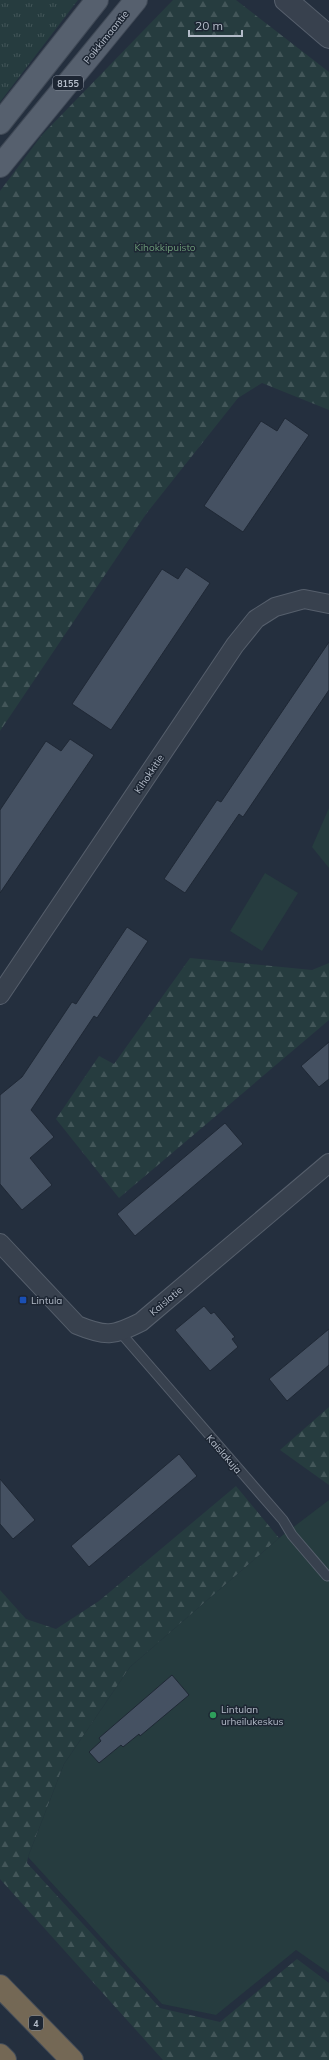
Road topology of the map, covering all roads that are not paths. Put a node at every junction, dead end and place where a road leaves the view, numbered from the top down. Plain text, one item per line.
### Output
1 (97, 0) edge
2 (136, 0) edge
3 (286, 0) edge
4 (329, 37) edge
5 (0, 123) edge
6 (0, 166) edge
7 (329, 604) edge
8 (0, 995) edge
9 (329, 1163) edge
10 (0, 1243) edge
11 (120, 1332) junction
12 (327, 1576) dead end
13 (0, 1986) edge
14 (72, 2060) edge

1 - 5 main road, 8155
2 - 6 main road, Poikkimaantie / 8155
3 - 4 street
7 - 8 street, Kihokkitie
9 - 11 street, Kaislatie
10 - 11 street, Kaislatie
11 - 12 lane, Kaislakuja
13 - 14 highway, 4

